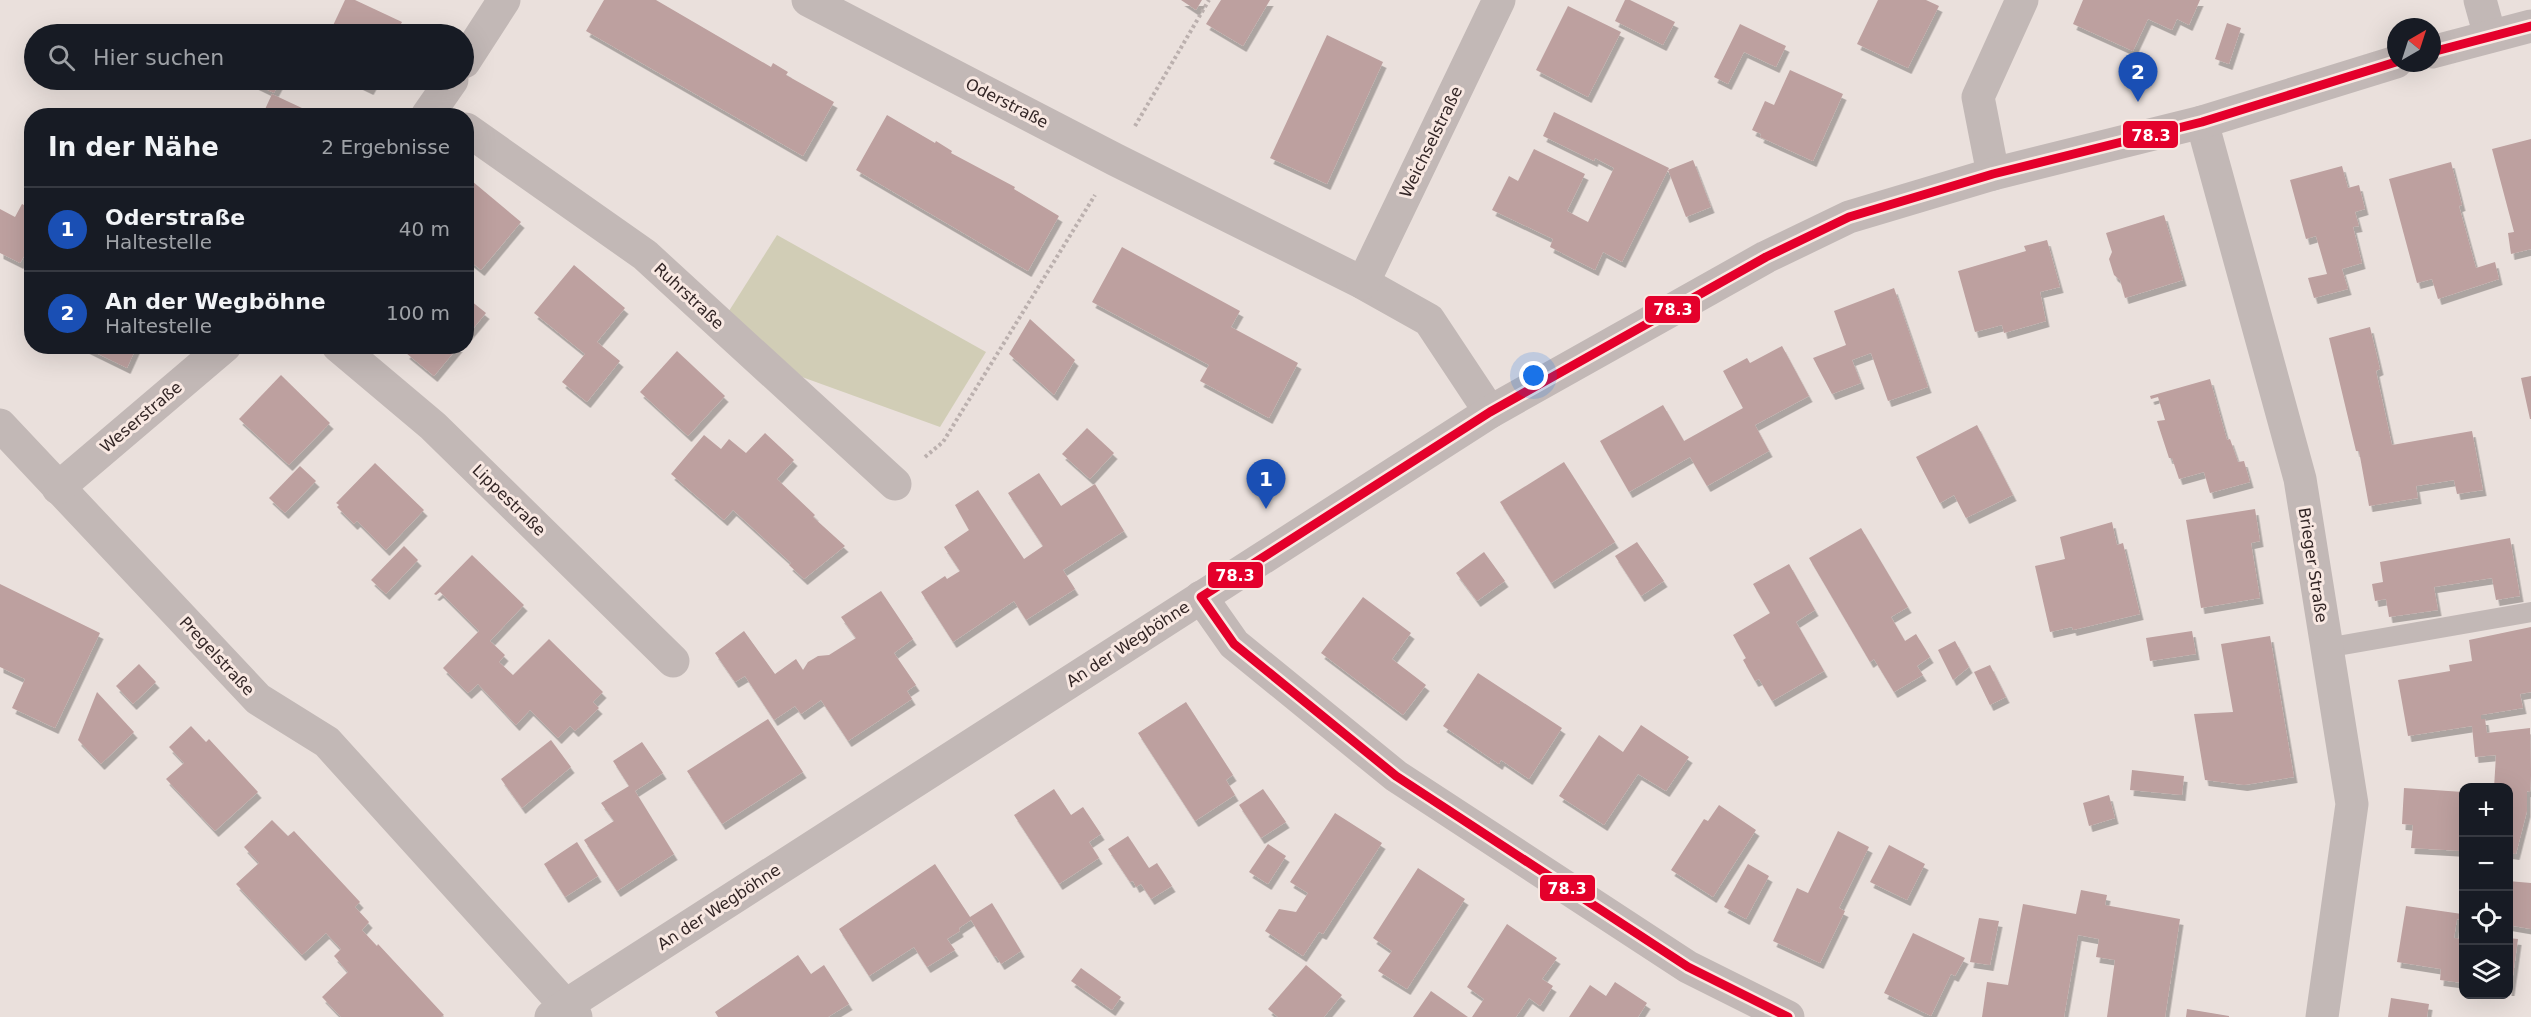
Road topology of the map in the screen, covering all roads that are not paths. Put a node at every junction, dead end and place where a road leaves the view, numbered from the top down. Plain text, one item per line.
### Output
1 (504, 0) edge
2 (808, 0) edge
3 (1499, 0) edge
4 (2022, 0) edge
5 (2480, 0) edge
6 (2531, 26) edge
7 (2490, 36) junction
8 (474, 46) edge
9 (2441, 50) edge
10 (2387, 65) edge
11 (2202, 122) junction
12 (474, 135) edge
13 (1992, 174) junction
14 (1363, 283) junction
15 (216, 354) edge
16 (348, 354) edge
17 (1490, 412) junction
18 (0, 425) edge
19 (895, 484) road end
20 (57, 488) junction
21 (1201, 597) junction
22 (2531, 612) edge
23 (2326, 648) junction
24 (674, 661) dead end
25 (564, 1013) edge
26 (1788, 1017) edge
27 (2322, 1017) edge

1 - 8 street
2 - 14 street, Oderstraße
3 - 14 street, Weichselstraße
4 - 13 street
5 - 7 street
6 - 7 street
7 - 9 street
10 - 11 street, An der Wegböhne
11 - 13 street, An der Wegböhne
11 - 23 street, Brieger Straße
12 - 19 street, Ruhrstraße
13 - 17 street, An der Wegböhne
14 - 17 street, Oderstraße
15 - 20 street, Weserstraße
16 - 24 street, Lippestraße
17 - 21 street, An der Wegböhne
18 - 20 street, Pregelstraße
20 - 25 street, Pregelstraße
21 - 25 street, An der Wegböhne
21 - 26 street
22 - 23 lane
23 - 27 street, Brieger Straße

